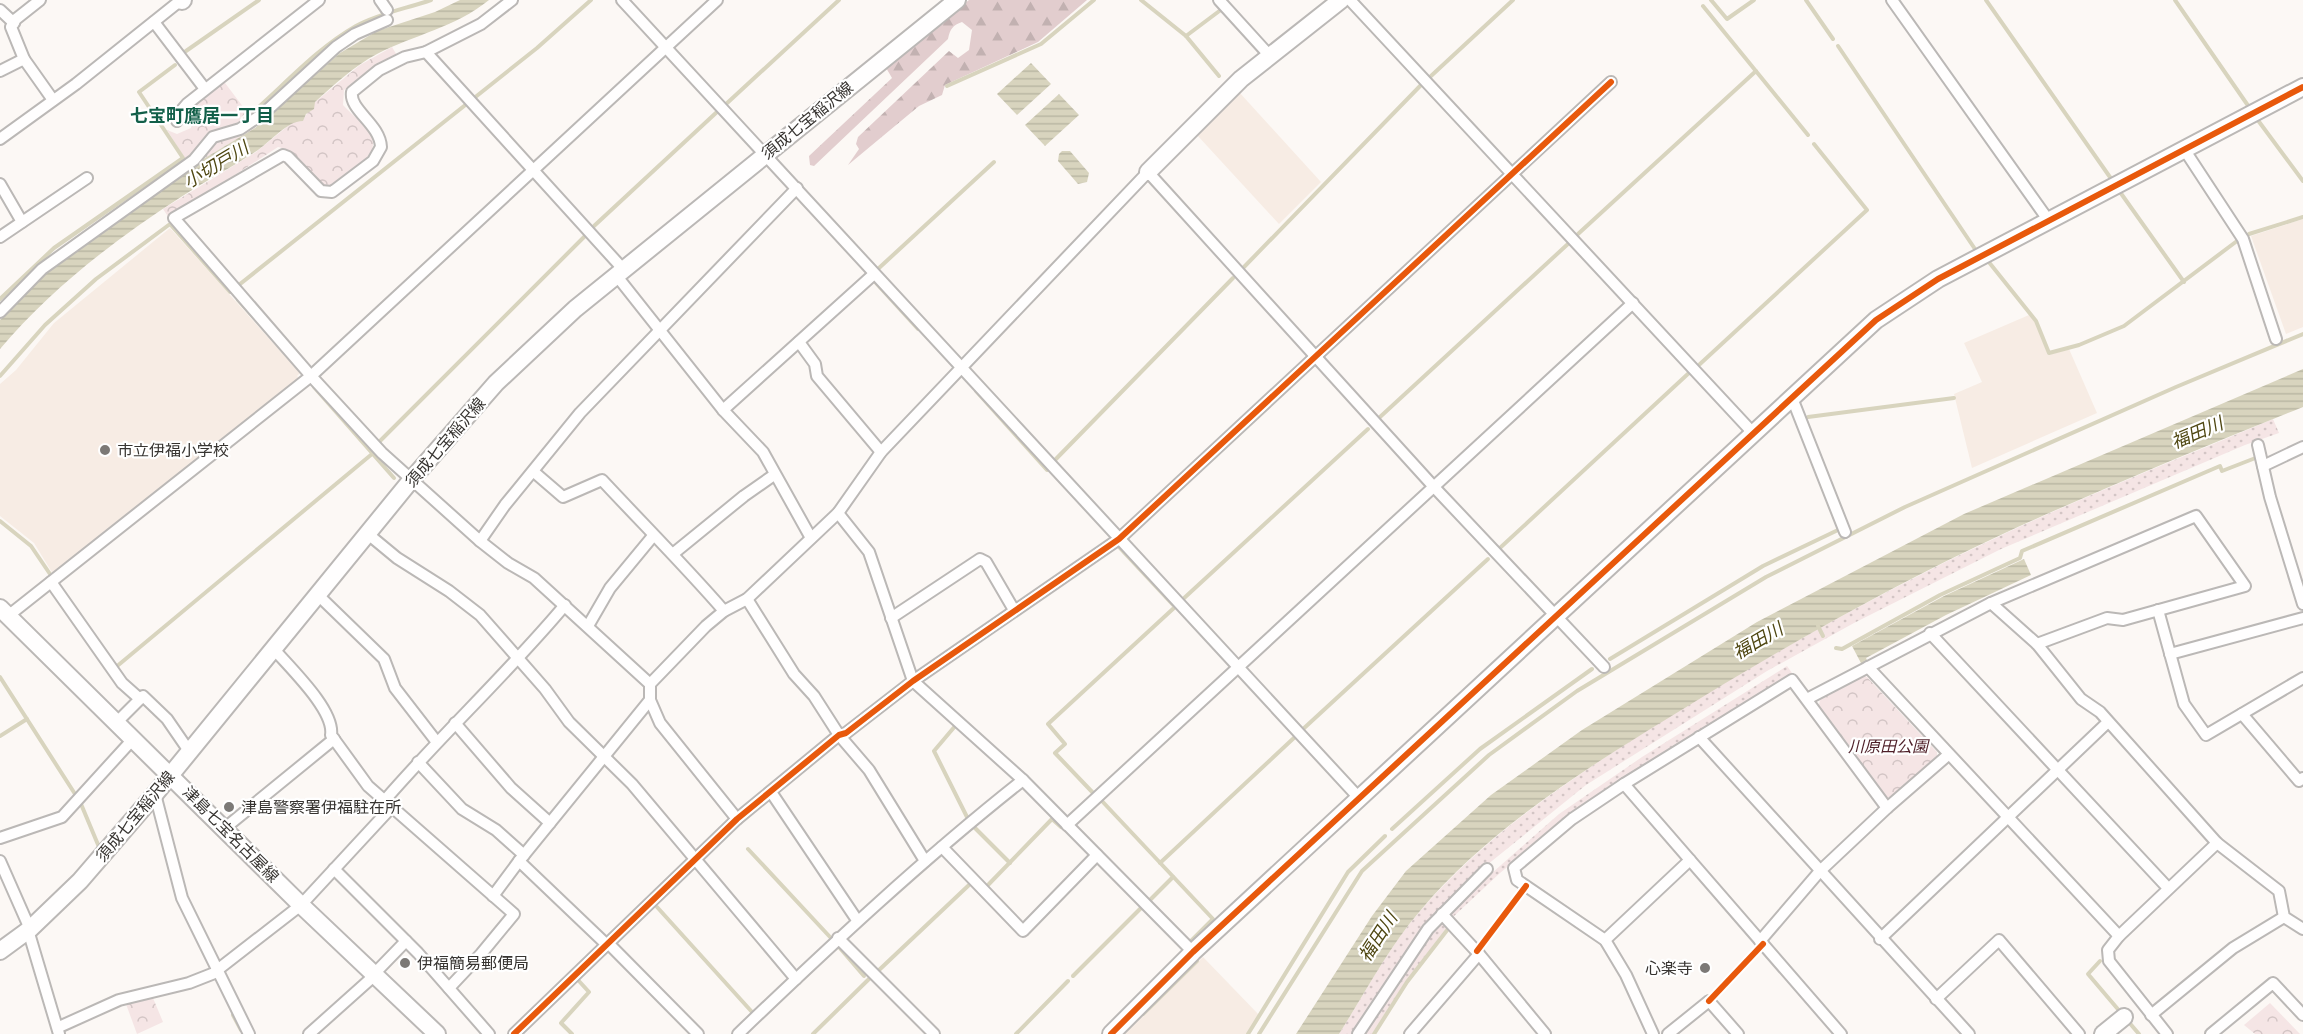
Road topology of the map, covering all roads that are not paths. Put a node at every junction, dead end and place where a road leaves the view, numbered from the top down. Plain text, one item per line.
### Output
1 (40, 0) edge
2 (182, 0) edge
3 (319, 0) edge
4 (380, 0) edge
5 (512, 0) edge
6 (622, 0) edge
7 (717, 0) edge
8 (957, 0) edge
9 (1219, 0) edge
10 (1341, 0) edge
11 (1350, 0) edge
12 (1892, 0) edge
13 (0, 10) edge
14 (154, 22) junction
15 (14, 23) junction
16 (666, 47) junction
17 (426, 52) junction
18 (1269, 55) junction
19 (24, 58) junction
20 (0, 71) edge
21 (1611, 82) dead end
22 (2303, 87) edge
23 (205, 89) junction
24 (53, 100) junction
25 (177, 121) dead end
26 (0, 139) edge
27 (2184, 149) junction
28 (766, 154) junction
29 (534, 169) junction
30 (1148, 172) junction
31 (1513, 173) junction
32 (87, 178) dead end
33 (0, 184) edge
34 (797, 188) junction
35 (2049, 221) junction
36 (22, 222) junction
37 (0, 237) edge
38 (619, 272) junction
39 (874, 274) junction
40 (1633, 303) junction
41 (0, 312) edge
42 (658, 330) junction
43 (2277, 339) dead end
44 (799, 342) junction
45 (1315, 357) junction
46 (963, 368) junction
47 (311, 376) junction
48 (1792, 398) junction
49 (723, 410) junction
50 (1754, 434) junction
51 (2258, 445) dead end
52 (2303, 447) edge
53 (881, 452) junction
54 (2263, 466) junction
55 (534, 472) junction
56 (774, 475) junction
57 (412, 479) junction
58 (1434, 487) junction
59 (838, 513) junction
60 (1845, 532) dead end
61 (368, 534) junction
62 (654, 536) junction
63 (811, 538) junction
64 (1119, 539) junction
65 (480, 541) junction
66 (674, 553) junction
67 (51, 582) junction
68 (2300, 585) edge
69 (318, 595) junction
70 (747, 599) junction
71 (1991, 603) junction
72 (565, 604) junction
73 (2303, 604) edge
74 (1014, 610) junction
75 (2158, 610) junction
76 (724, 611) junction
77 (4, 615) edge
78 (1557, 616) junction
79 (891, 618) junction
80 (2303, 618) edge
81 (588, 626) junction
82 (1930, 633) junction
83 (2037, 644) junction
84 (273, 648) junction
85 (2170, 654) junction
86 (520, 658) junction
87 (1604, 667) dead end
88 (1868, 667) junction
89 (1239, 669) junction
90 (2303, 678) edge
91 (913, 681) junction
92 (650, 684) junction
93 (140, 699) junction
94 (1807, 699) junction
95 (650, 700) junction
96 (2242, 714) junction
97 (117, 722) junction
98 (2108, 722) junction
99 (455, 723) junction
100 (839, 735) junction
101 (1699, 737) junction
102 (134, 738) junction
103 (334, 739) junction
104 (436, 741) junction
105 (189, 750) junction
106 (1948, 755) junction
107 (603, 756) junction
108 (418, 762) junction
109 (2058, 770) junction
110 (170, 774) junction
111 (2303, 778) edge
112 (1023, 780) junction
113 (1624, 784) junction
114 (771, 792) junction
115 (155, 794) junction
116 (1360, 799) junction
117 (385, 800) junction
118 (1887, 808) junction
119 (2008, 817) junction
120 (737, 819) junction
121 (550, 823) junction
122 (1067, 825) junction
123 (225, 828) junction
124 (0, 838) edge
125 (2217, 843) junction
126 (942, 847) junction
127 (1097, 855) junction
128 (522, 858) junction
129 (695, 859) junction
130 (1690, 860) junction
131 (0, 861) edge
132 (925, 861) junction
133 (334, 868) junction
134 (1487, 869) dead end
135 (1820, 871) junction
136 (2168, 888) junction
137 (493, 896) junction
138 (301, 905) junction
139 (1442, 914) junction
140 (2284, 917) junction
141 (857, 920) junction
142 (2303, 929) edge
143 (29, 930) junction
144 (2119, 936) junction
145 (838, 938) junction
146 (1880, 939) junction
147 (1605, 940) junction
148 (406, 941) junction
149 (1760, 941) junction
150 (607, 944) junction
151 (0, 951) edge
152 (1193, 952) junction
153 (1479, 954) junction
154 (217, 971) junction
155 (375, 975) junction
156 (796, 979) junction
157 (449, 988) junction
158 (1936, 999) junction
159 (2151, 1015) junction
160 (2303, 1015) edge
161 (2124, 1017) dead end
162 (59, 1031) edge
163 (249, 1034) edge
164 (309, 1034) edge
165 (437, 1034) edge
166 (489, 1034) edge
167 (514, 1034) edge
168 (698, 1034) edge
169 (738, 1034) edge
170 (934, 1034) edge
171 (1111, 1034) edge
172 (1358, 1034) edge
173 (1410, 1034) edge
174 (1545, 1034) edge
175 (1653, 1034) edge
176 (1668, 1034) edge
177 (1738, 1034) edge
178 (1841, 1034) edge
179 (1969, 1034) edge
180 (2079, 1034) edge
181 (2103, 1034) edge
182 (2167, 1034) edge
183 (2211, 1034) edge

1 - 15 street
2 - 14 street
3 - 23 street
4 - 41 street
5 - 17 street
6 - 16 street
7 - 16 street
8 - 28 main road, 須成七宝稲沢線
9 - 18 street
10 - 18 main road
11 - 31 street
12 - 35 street
13 - 15 street
14 - 23 street
14 - 24 street
15 - 19 street
16 - 28 street
16 - 29 street
17 - 29 street
17 - 47 street
18 - 30 main road
19 - 20 street
19 - 24 street
21 - 31 street
22 - 27 main road
23 - 25 street
24 - 26 street
27 - 35 main road
27 - 43 street
28 - 34 street
28 - 38 main road, 須成七宝稲沢線
29 - 38 street
29 - 47 street
30 - 45 street
30 - 46 street
31 - 40 street
31 - 45 street
32 - 36 street
33 - 36 street
34 - 39 street
34 - 42 street
35 - 48 main road
36 - 37 street
38 - 42 street
38 - 57 main road, 須成七宝稲沢線
39 - 44 street
39 - 46 street
40 - 50 street
40 - 58 street
42 - 49 street
42 - 55 street
44 - 49 street
44 - 53 street
45 - 58 street
45 - 64 street
46 - 53 street
46 - 64 street
47 - 57 street
47 - 67 street
48 - 50 main road
48 - 60 street
49 - 56 street
50 - 78 main road
51 - 54 street
52 - 54 street
53 - 59 street
54 - 68 street
55 - 62 street
55 - 65 street
56 - 63 street
56 - 66 street
57 - 61 main road, 須成七宝稲沢線
57 - 65 street
58 - 78 street
58 - 89 street
59 - 63 street
59 - 79 street
61 - 69 main road, 須成七宝稲沢線
61 - 86 street
62 - 66 street
62 - 81 street
63 - 70 street
64 - 74 street
64 - 89 street
65 - 72 street
66 - 76 street
67 - 77 street
67 - 93 street
68 - 73 street
69 - 84 main road, 須成七宝稲沢線
69 - 104 street
70 - 76 street
70 - 100 street
71 - 75 street
71 - 82 street
71 - 83 street
72 - 81 street
72 - 86 street
74 - 79 street
74 - 91 street
75 - 83 street
75 - 85 street
76 - 92 street
77 - 97 main road, 津島七宝名古屋線
78 - 87 street
78 - 116 main road
79 - 91 street
80 - 85 street
81 - 92 street
82 - 88 street
82 - 109 street
83 - 98 street
84 - 103 street
84 - 105 main road, 須成七宝稲沢線
85 - 96 street
86 - 99 street
86 - 107 street
88 - 94 street
88 - 106 street
89 - 116 street
89 - 122 street
90 - 96 street
91 - 100 street
91 - 112 street
92 - 95 street
93 - 97 street
93 - 105 street
94 - 101 street
94 - 118 street
95 - 107 street
95 - 120 street
96 - 111 street
97 - 102 main road, 津島七宝名古屋線
98 - 109 street
98 - 125 street
99 - 104 street
99 - 121 street
100 - 114 street
100 - 132 street
101 - 113 street
101 - 135 street
102 - 110 main road, 津島七宝名古屋線
102 - 124 street
103 - 117 street
103 - 123 street
104 - 108 street
105 - 110 main road, 須成七宝稲沢線
106 - 118 street
106 - 119 street
107 - 121 street
107 - 129 street
108 - 117 street
108 - 128 street
109 - 119 street
109 - 136 street
110 - 115 main road, 須成七宝稲沢線
110 - 123 main road, 津島七宝名古屋線
112 - 122 street
112 - 126 street
113 - 130 street
113 - 147 street
114 - 120 street
114 - 141 street
115 - 143 main road, 須成七宝稲沢線
115 - 154 street
116 - 152 main road
117 - 133 street
117 - 137 street
118 - 135 street
119 - 144 street
119 - 146 street
120 - 129 street
121 - 128 street
122 - 127 street
123 - 138 main road, 津島七宝名古屋線
125 - 136 street
125 - 140 street
126 - 127 street
126 - 132 street
127 - 152 street
128 - 137 street
128 - 150 street
129 - 150 street
129 - 156 street
130 - 147 street
130 - 149 street
131 - 143 street
132 - 141 street
133 - 138 street
133 - 148 street
134 - 139 street
135 - 146 street
135 - 149 street
136 - 144 street
137 - 157 street
138 - 154 street
138 - 155 main road, 津島七宝名古屋線
139 - 153 street
139 - 172 street
140 - 142 street
140 - 159 street
141 - 145 street
143 - 151 main road, 須成七宝稲沢線
143 - 162 street
144 - 159 street
145 - 156 street
145 - 170 street
146 - 158 street
147 - 175 street
148 - 155 street
148 - 157 street
149 - 178 street
150 - 167 street
150 - 168 street
152 - 171 main road
153 - 173 street
153 - 174 street
154 - 162 street
154 - 163 street
155 - 164 street
155 - 165 main road, 津島七宝名古屋線
156 - 169 street
157 - 166 street
158 - 179 street
158 - 180 street
159 - 182 street
160 - 183 street
161 - 181 main road
176 - 177 street

